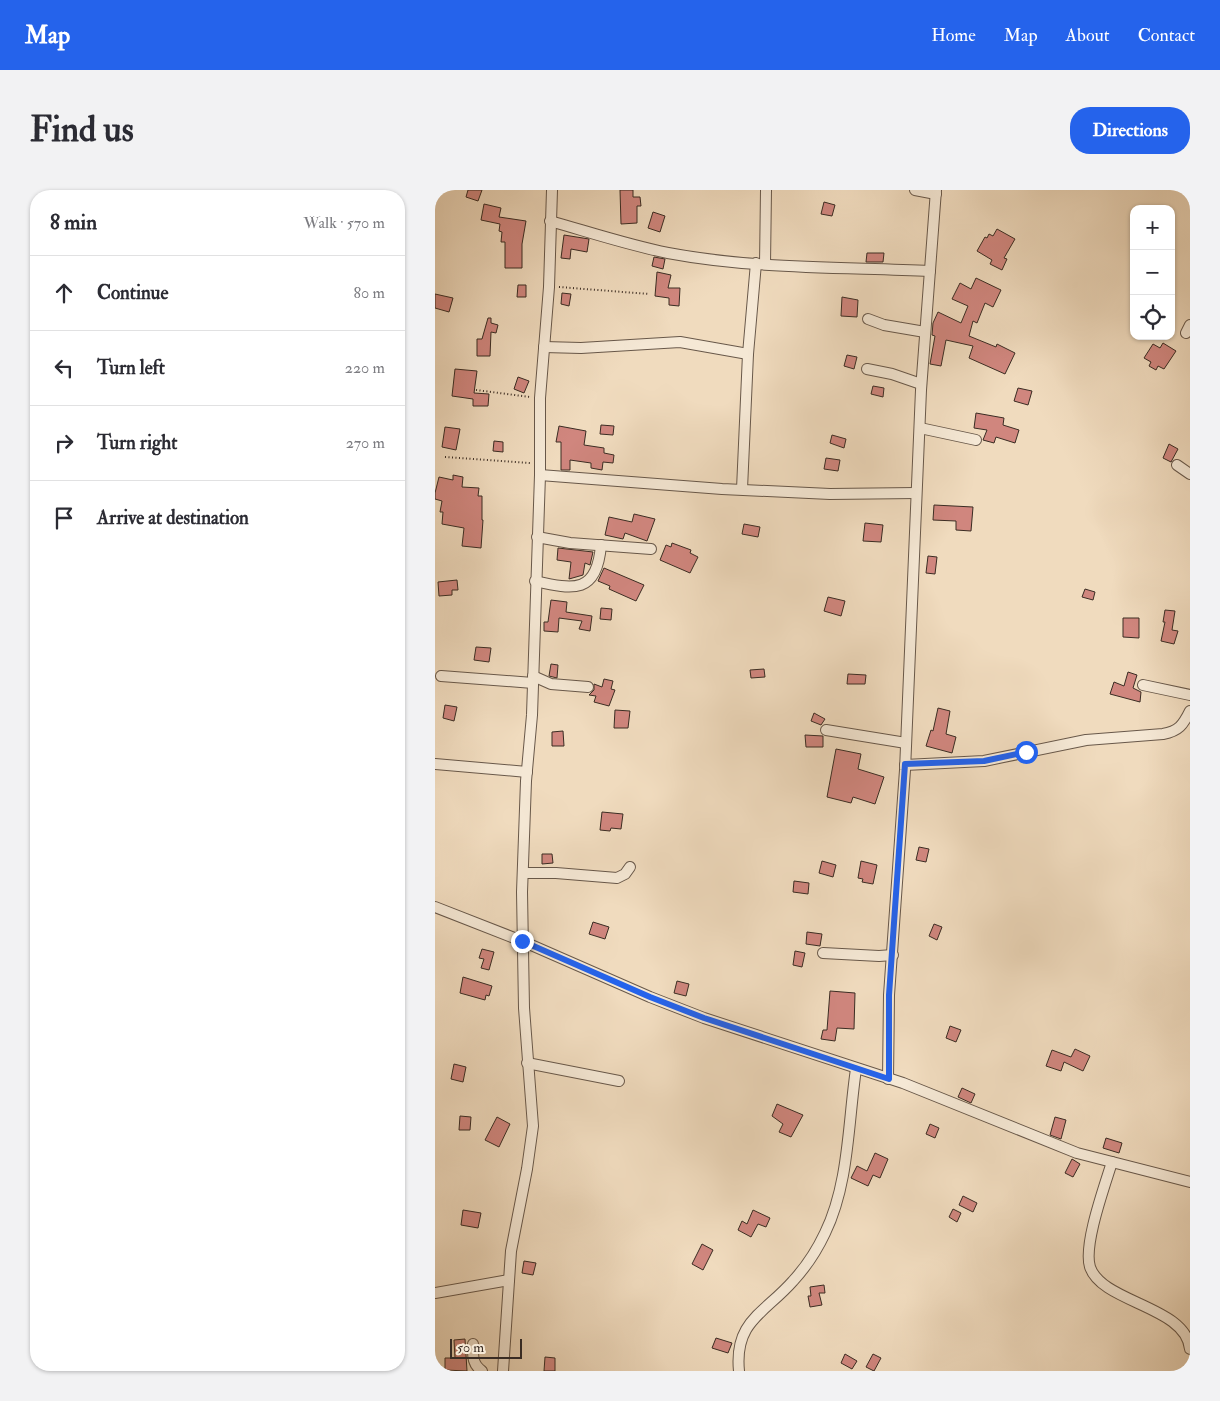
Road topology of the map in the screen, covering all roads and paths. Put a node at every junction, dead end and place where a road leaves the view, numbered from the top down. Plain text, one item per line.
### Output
1 (552, 190) edge
2 (766, 190) edge
3 (915, 190) edge
4 (936, 192) edge
5 (550, 221) junction
6 (761, 264) junction
7 (930, 271) junction
8 (549, 287) junction
9 (649, 294) dead end
10 (868, 319) dead end
11 (925, 332) junction
12 (544, 347) junction
13 (748, 354) junction
14 (867, 369) dead end
15 (921, 384) junction
16 (476, 390) dead end
17 (540, 398) junction
18 (920, 428) junction
19 (976, 440) dead end
20 (445, 457) dead end
21 (540, 463) junction
22 (1177, 465) dead end
23 (1190, 474) edge
24 (540, 475) junction
25 (742, 489) junction
26 (916, 493) junction
27 (537, 537) junction
28 (601, 545) junction
29 (651, 549) dead end
30 (535, 581) junction
31 (441, 676) dead end
32 (533, 679) junction
33 (1143, 685) dead end
34 (588, 687) dead end
35 (1190, 695) edge
36 (1190, 711) edge
37 (826, 730) dead end
38 (906, 743) junction
39 (435, 764) edge
40 (905, 764) junction
41 (527, 772) junction
42 (630, 867) dead end
43 (523, 873) junction
44 (435, 907) edge
45 (522, 941) junction
46 (823, 953) dead end
47 (893, 955) junction
48 (527, 1063) junction
49 (856, 1069) junction
50 (889, 1079) junction
51 (619, 1081) dead end
52 (1112, 1162) junction
53 (1190, 1182) edge
54 (509, 1280) junction
55 (435, 1293) edge
56 (473, 1344) dead end
57 (1190, 1349) edge
58 (483, 1371) edge
59 (503, 1371) edge
60 (739, 1371) edge

1 - 5 street
2 - 6 street
3 - 4 street
4 - 7 street
5 - 6 street
5 - 8 street
6 - 7 street
6 - 13 street
7 - 11 street
8 - 9 path
8 - 12 street
10 - 11 street
11 - 15 street
12 - 13 street
12 - 17 street
13 - 25 street
14 - 15 street
15 - 18 street
16 - 17 path
17 - 21 street
18 - 19 street
18 - 26 street
20 - 21 path
21 - 24 street
22 - 23 street
24 - 25 street
24 - 27 street
25 - 26 street
26 - 38 street
27 - 28 street
27 - 30 street
28 - 29 street
28 - 30 street
30 - 32 street
31 - 32 street
32 - 34 street
32 - 41 street
33 - 35 street
36 - 40 street
37 - 38 street
38 - 40 street
39 - 41 street
40 - 47 street
41 - 43 street
42 - 43 street
43 - 45 street
44 - 45 street
45 - 48 street
45 - 49 street
46 - 47 street
47 - 50 street
48 - 51 street
48 - 54 street
49 - 50 street
49 - 60 street
50 - 52 street
52 - 53 street
52 - 57 street
54 - 55 street
54 - 59 street
56 - 58 street

